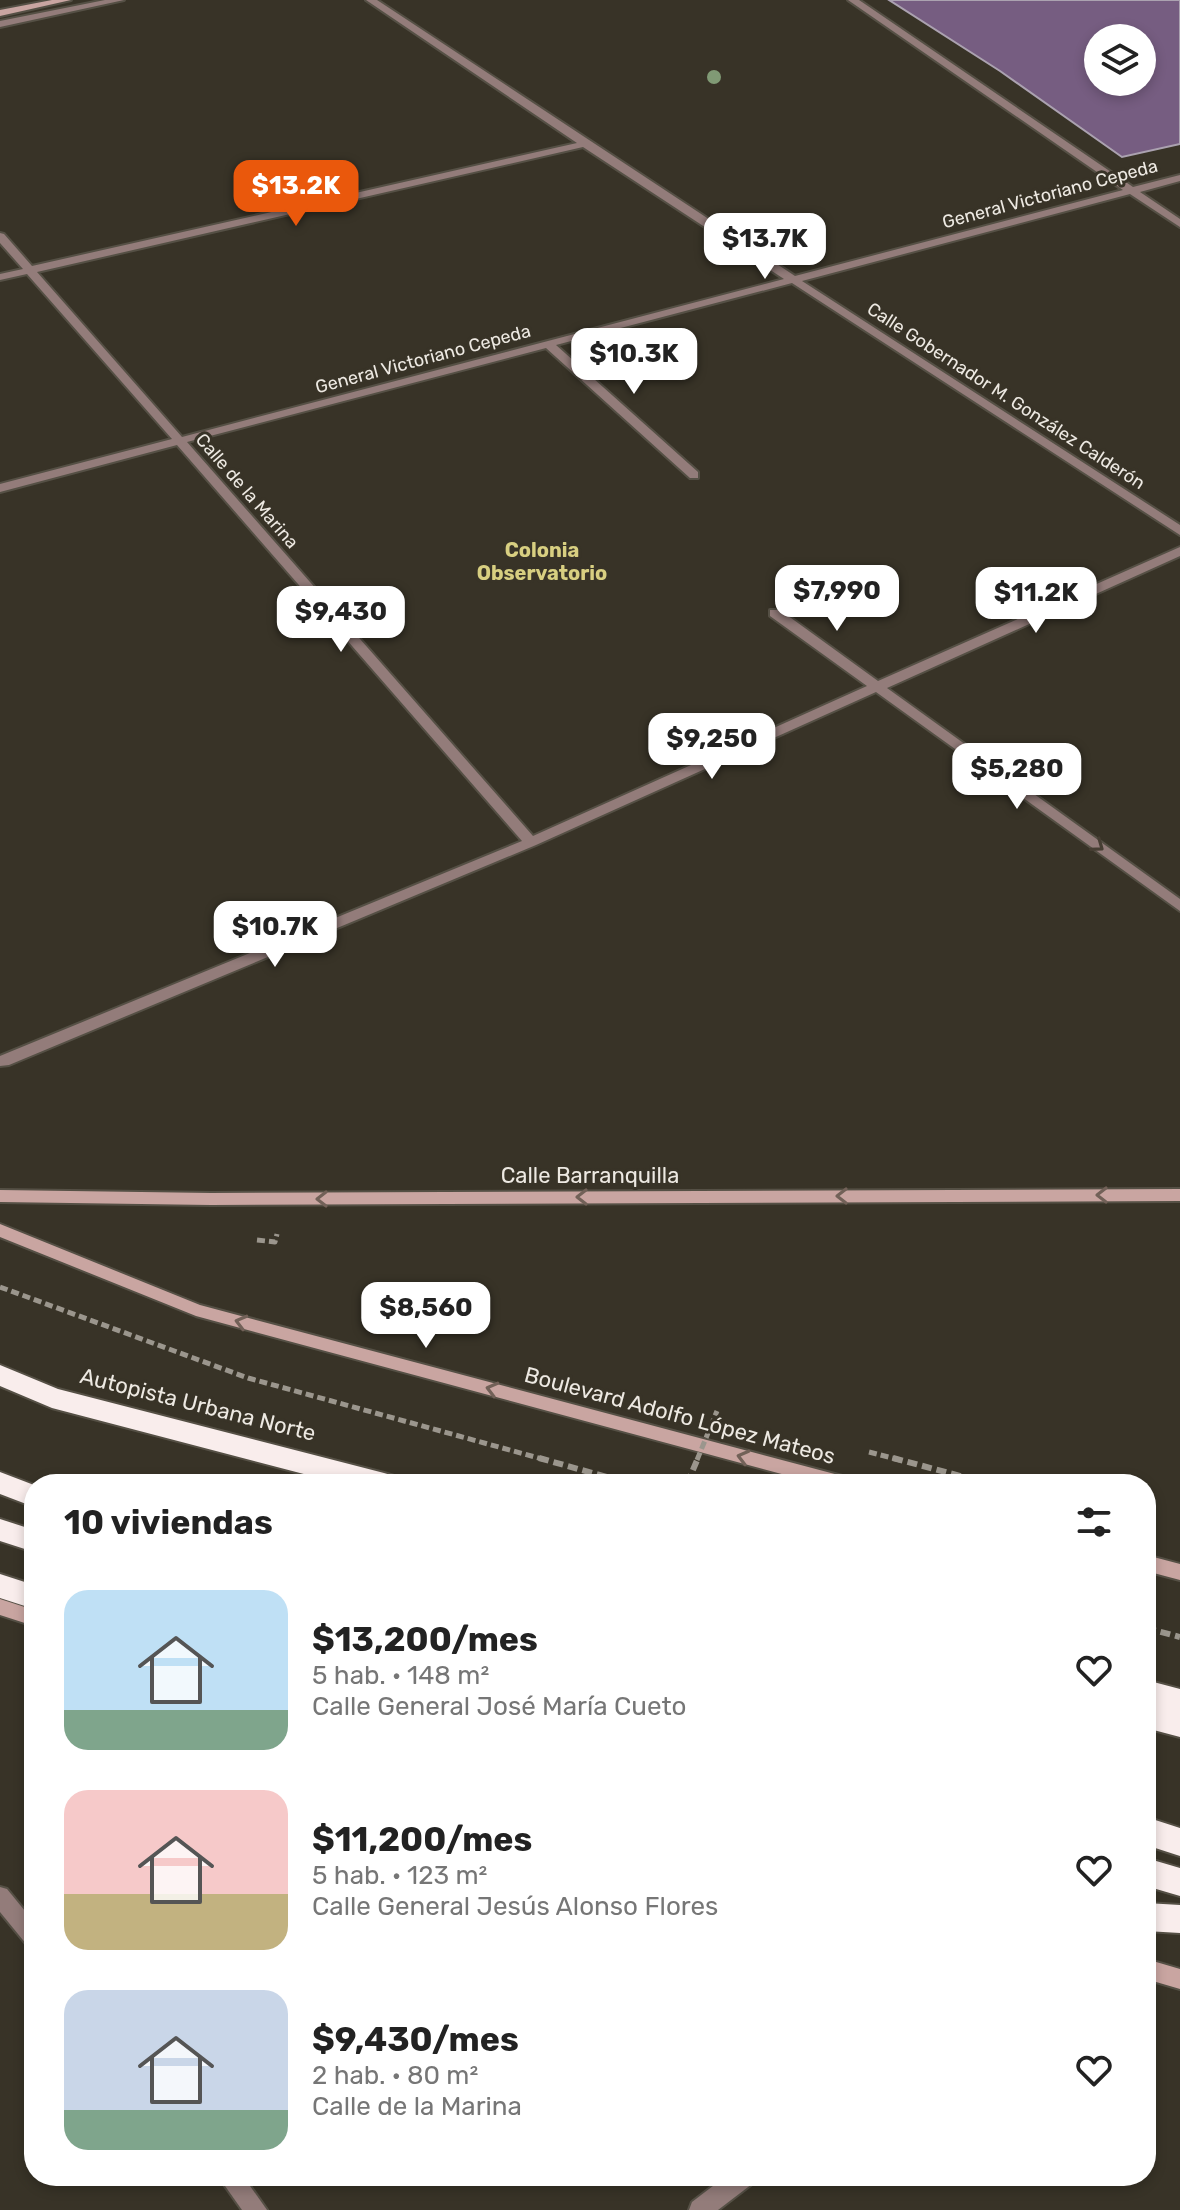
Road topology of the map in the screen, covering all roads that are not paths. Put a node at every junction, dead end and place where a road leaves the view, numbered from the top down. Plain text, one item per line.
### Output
1 (66, 0) edge
2 (119, 0) edge
3 (371, 0) edge
4 (853, 0) edge
5 (0, 13) edge
6 (0, 24) edge
7 (585, 144) junction
8 (1180, 178) edge
9 (1131, 191) junction
10 (1180, 224) edge
11 (0, 236) edge
12 (32, 270) junction
13 (0, 277) edge
14 (794, 279) junction
15 (549, 345) junction
16 (179, 441) junction
17 (694, 475) dead end
18 (0, 488) edge
19 (1180, 531) edge
20 (1180, 551) edge
21 (775, 613) dead end
22 (877, 685) junction
23 (531, 842) junction
24 (1180, 906) edge
25 (3, 1061) dead end
26 (1180, 1195) edge
27 (0, 1196) edge
28 (0, 1230) edge
29 (0, 1375) edge
30 (0, 1384) edge
31 (310, 1474) edge
32 (345, 1474) edge
33 (809, 1474) edge
34 (0, 1483) edge
35 (24, 1492) edge
36 (0, 1530) edge
37 (24, 1538) edge
38 (1156, 1566) edge
39 (1180, 1572) edge
40 (0, 1586) edge
41 (24, 1594) edge
42 (0, 1607) edge
43 (24, 1615) edge
44 (1156, 1695) edge
45 (1180, 1702) edge
46 (1156, 1718) edge
47 (1180, 1724) edge
48 (1156, 1834) edge
49 (1180, 1842) edge
50 (1156, 1875) edge
51 (1180, 1882) edge
52 (0, 1896) edge
53 (1156, 1918) edge
54 (1180, 1919) edge
55 (24, 1926) edge
56 (1156, 1972) edge
57 (1180, 1979) edge
58 (237, 2186) edge
59 (731, 2186) edge
60 (256, 2210) edge
61 (700, 2210) edge

1 - 5 street
2 - 6 street
3 - 7 street, Calle Gobernador M. González Calderón
4 - 9 street
7 - 12 street
7 - 14 street, Calle Gobernador M. González Calderón
8 - 9 street, General Victoriano Cepeda
9 - 10 street
9 - 14 street, General Victoriano Cepeda
11 - 12 street, Calle de la Marina
12 - 13 street
12 - 16 street, Calle de la Marina
14 - 15 street, General Victoriano Cepeda
14 - 19 street, Calle Gobernador M. González Calderón
15 - 16 street, General Victoriano Cepeda
15 - 17 street
16 - 18 street, General Victoriano Cepeda
16 - 23 street, Calle de la Marina
20 - 22 street
21 - 22 street
22 - 23 street
22 -> 24 street
23 - 25 street
26 -> 27 street, Calle Barranquilla
33 -> 28 street, Boulevard Adolfo López Mateos
29 - 32 highway, Autopista Urbana Norte
30 - 31 highway
34 - 35 highway
36 - 37 highway
38 - 39 street
40 - 41 highway
42 - 43 street
44 - 45 highway
46 - 47 highway
48 - 49 highway
50 - 51 highway
52 - 55 street
53 - 54 highway
56 - 57 street
58 - 60 street
59 - 61 street

